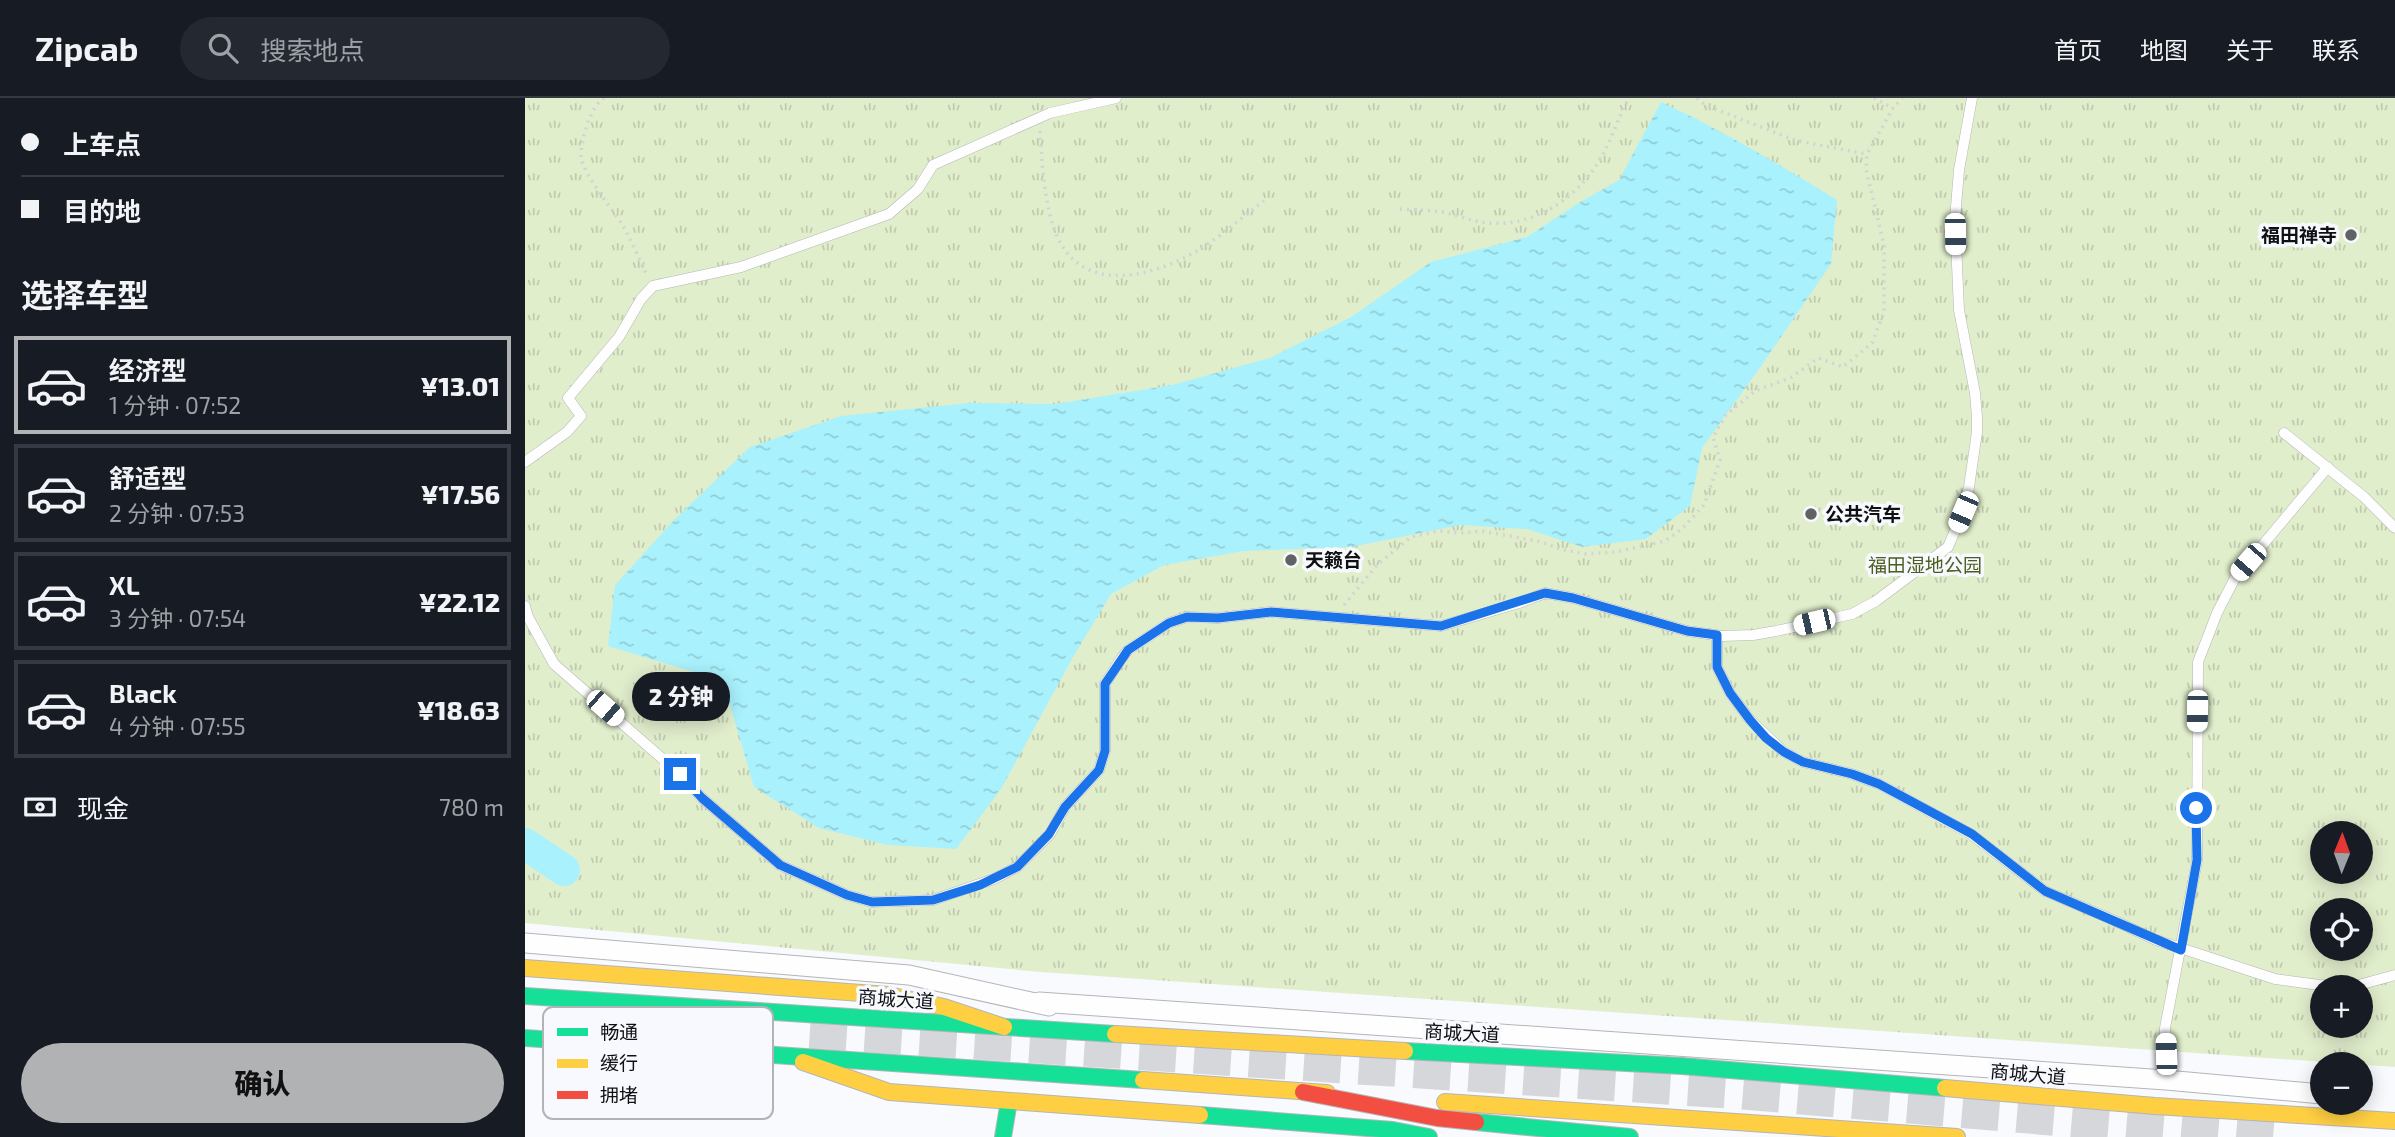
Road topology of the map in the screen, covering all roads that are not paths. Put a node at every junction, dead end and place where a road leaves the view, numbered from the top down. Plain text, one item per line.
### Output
1 (1116, 98) edge
2 (1972, 98) edge
3 (2284, 433) dead end
4 (525, 462) edge
5 (2327, 467) junction
6 (2395, 528) edge
7 (525, 607) edge
8 (1717, 635) junction
9 (525, 943) edge
10 (2181, 950) junction
11 (525, 968) edge
12 (2395, 975) edge
13 (525, 996) edge
14 (1039, 1002) junction
15 (695, 1007) edge
16 (773, 1012) edge
17 (1004, 1027) junction
18 (1125, 1035) junction
19 (525, 1038) edge
20 (543, 1039) edge
21 (773, 1055) edge
22 (787, 1056) junction
23 (2166, 1080) junction
24 (1303, 1092) junction
25 (2310, 1093) edge
26 (1009, 1101) junction
27 (2373, 1109) edge
28 (2395, 1120) edge
29 (1003, 1137) edge
30 (1429, 1137) edge
31 (1630, 1137) edge
32 (1958, 1137) edge

1 - 4 lane
2 - 8 lane
3 - 5 lane
5 - 6 lane
5 - 10 lane
7 - 8 lane
8 - 10 lane
9 - 14 street
10 - 12 lane
10 - 23 lane
11 - 17 main road
13 - 15 main road, 商城大道
14 - 18 street
14 - 23 street
16 - 17 main road, 商城大道
17 - 18 main road, 商城大道
18 - 28 main road, 商城大道
19 - 20 main road
21 - 22 main road
22 - 24 main road
22 - 26 main road
23 - 25 street
24 - 31 main road
24 - 32 main road
26 - 29 main road
26 - 30 main road
27 - 28 street

